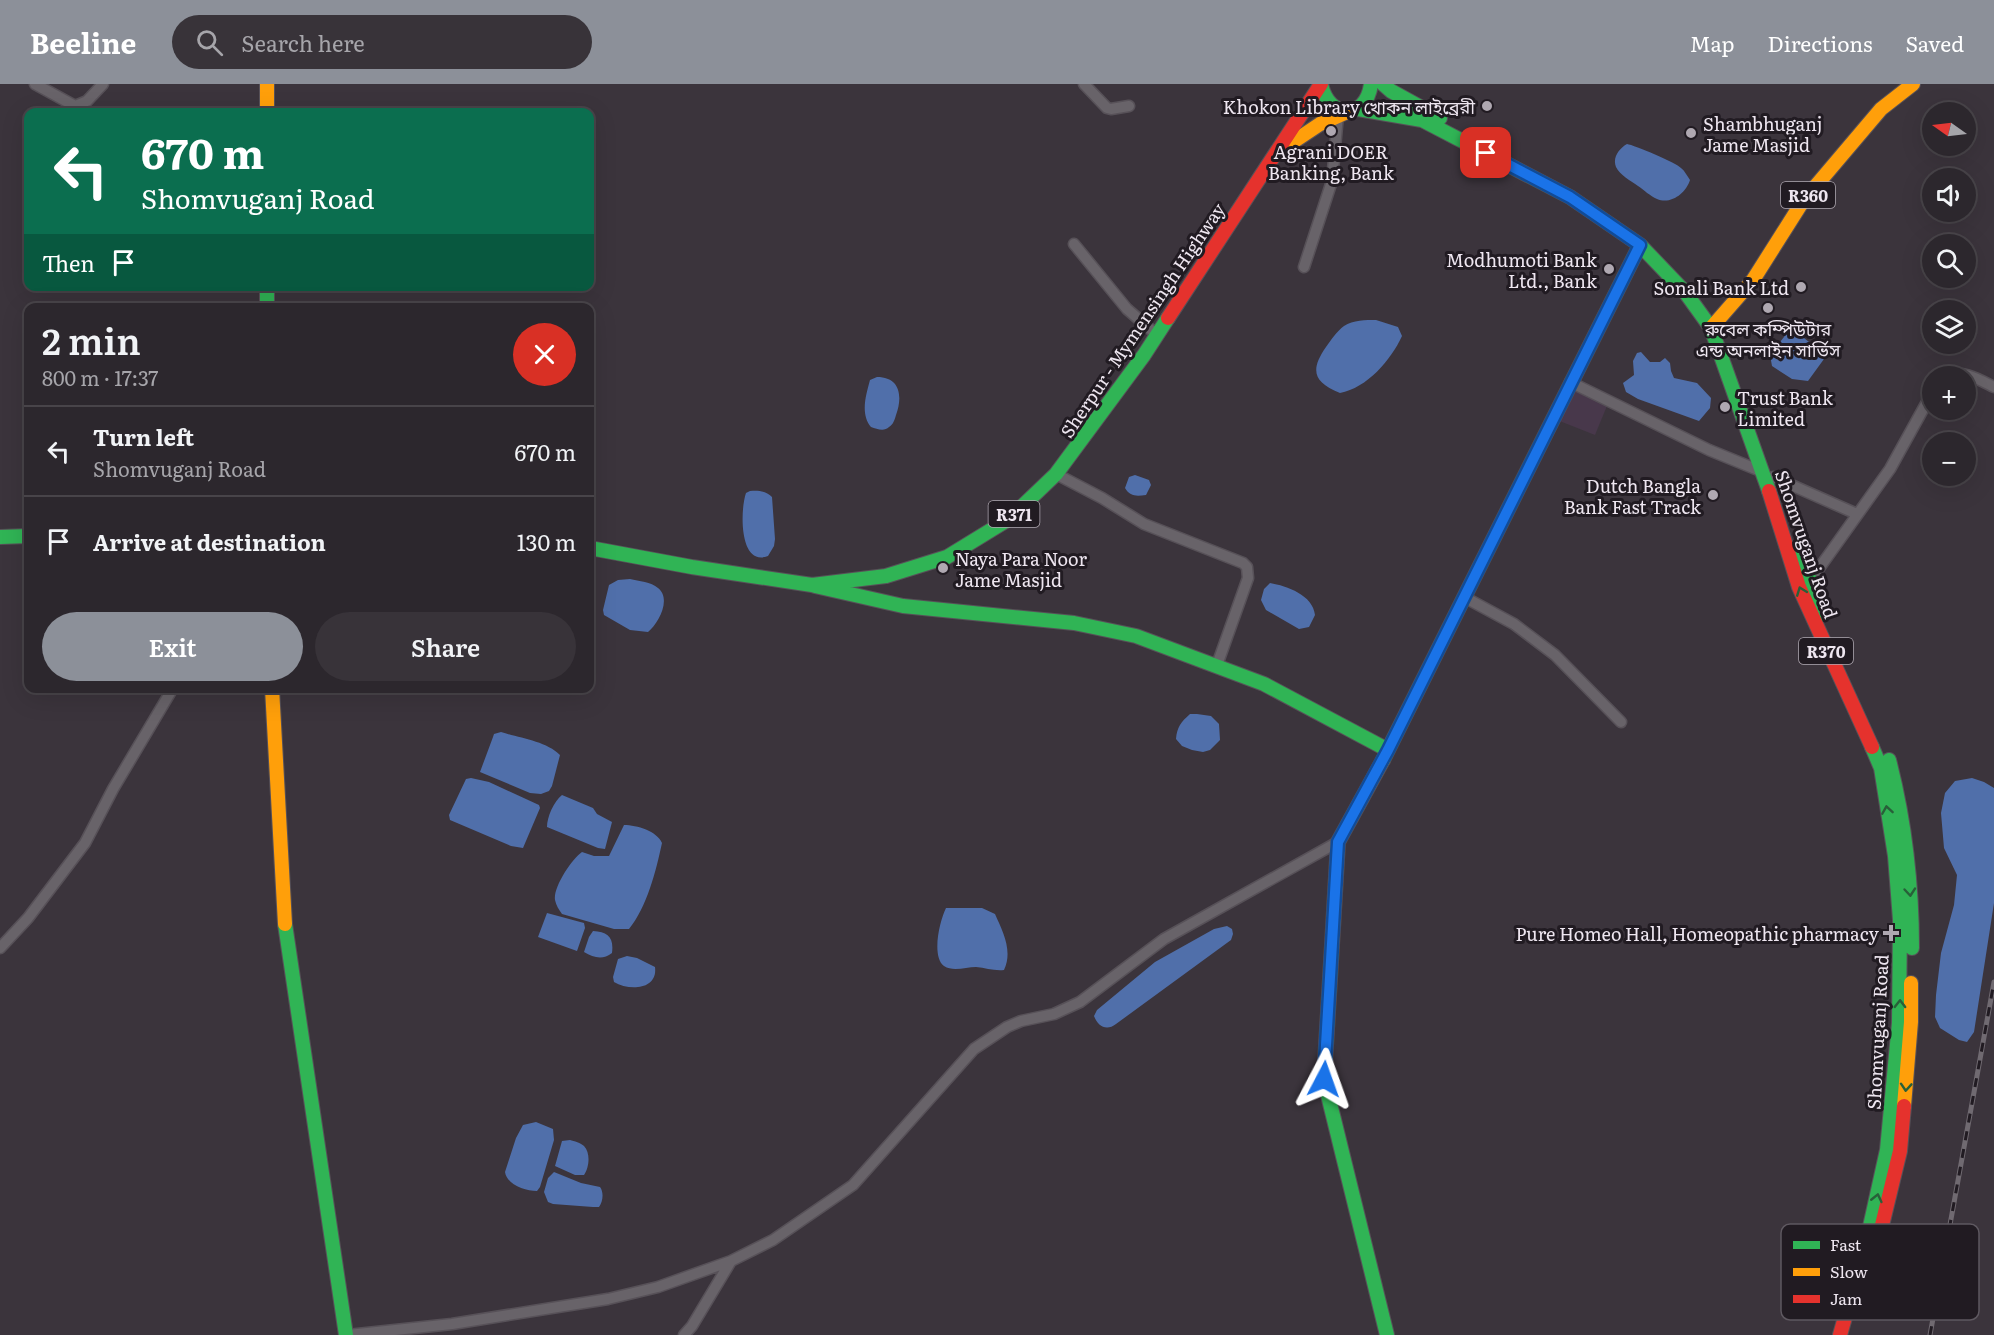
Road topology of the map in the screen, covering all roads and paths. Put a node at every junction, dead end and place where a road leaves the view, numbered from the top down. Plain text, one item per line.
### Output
1 (35, 84) edge
2 (103, 84) edge
3 (267, 84) edge
4 (1084, 84) edge
5 (1321, 84) edge
6 (1371, 84) edge
7 (1383, 84) edge
8 (1913, 84) edge
9 (1128, 106) dead end
10 (267, 108) edge
11 (1348, 112) junction
12 (1274, 156) junction
13 (1074, 244) dead end
14 (1640, 245) junction
15 (1304, 267) dead end
16 (1715, 324) junction
17 (1157, 335) junction
18 (1976, 378) edge
19 (1570, 382) junction
20 (1994, 387) edge
21 (1922, 411) edge
22 (1056, 474) junction
23 (1768, 474) junction
24 (1857, 514) junction
25 (24, 536) edge
26 (0, 537) edge
27 (594, 549) edge
28 (1810, 581) junction
29 (812, 585) junction
30 (1464, 597) junction
31 (1217, 665) junction
32 (170, 693) edge
33 (272, 693) edge
34 (1621, 722) dead end
35 (1388, 750) junction
36 (1338, 842) junction
37 (0, 948) edge
38 (1871, 1224) edge
39 (1884, 1224) edge
40 (731, 1261) junction
41 (1844, 1320) edge
42 (1855, 1320) edge
43 (347, 1335) edge
44 (684, 1335) edge
45 (1388, 1335) edge
46 (1840, 1335) edge
47 (1851, 1335) edge

1 - 2 street
3 - 10 main road
4 - 9 street
5 - 11 main road
5 - 12 main road, Sherpur - Mymensingh Highway / R371
6 - 11 main road
7 - 16 main road, Shomvuganj Road / R370
8 - 16 main road, R360
11 - 12 main road, Sherpur - Mymensingh Highway / R371
11 - 14 main road, Shomvuganj Road / R370
11 - 15 street
12 - 17 main road, Sherpur - Mymensingh Highway / R371
13 - 17 street
14 - 16 main road, Shomvuganj Road / R370
14 - 19 main road
16 - 23 main road, Shomvuganj Road / R370
17 - 22 main road, Sherpur - Mymensingh Highway / R371
18 - 20 street
19 - 23 street
19 - 30 main road
21 - 24 street
22 - 29 main road, Sherpur - Mymensingh Highway / R371
22 - 31 street
23 - 24 street
23 - 28 main road, Shomvuganj Road / R370
38 -> 23 main road, Shomvuganj Road / R370
24 - 28 street
25 - 26 main road
27 - 29 main road, Sherpur - Mymensingh Highway / R371
28 -> 39 main road, Shomvuganj Road / R370
29 - 31 main road
30 - 34 street
30 - 35 main road
31 - 35 main road
32 - 37 street
33 - 43 main road
35 - 36 main road
36 - 40 street
36 - 45 main road
40 - 43 street
40 - 44 street
46 -> 41 main road, Shomvuganj Road / R370
42 -> 47 main road, Shomvuganj Road / R370

